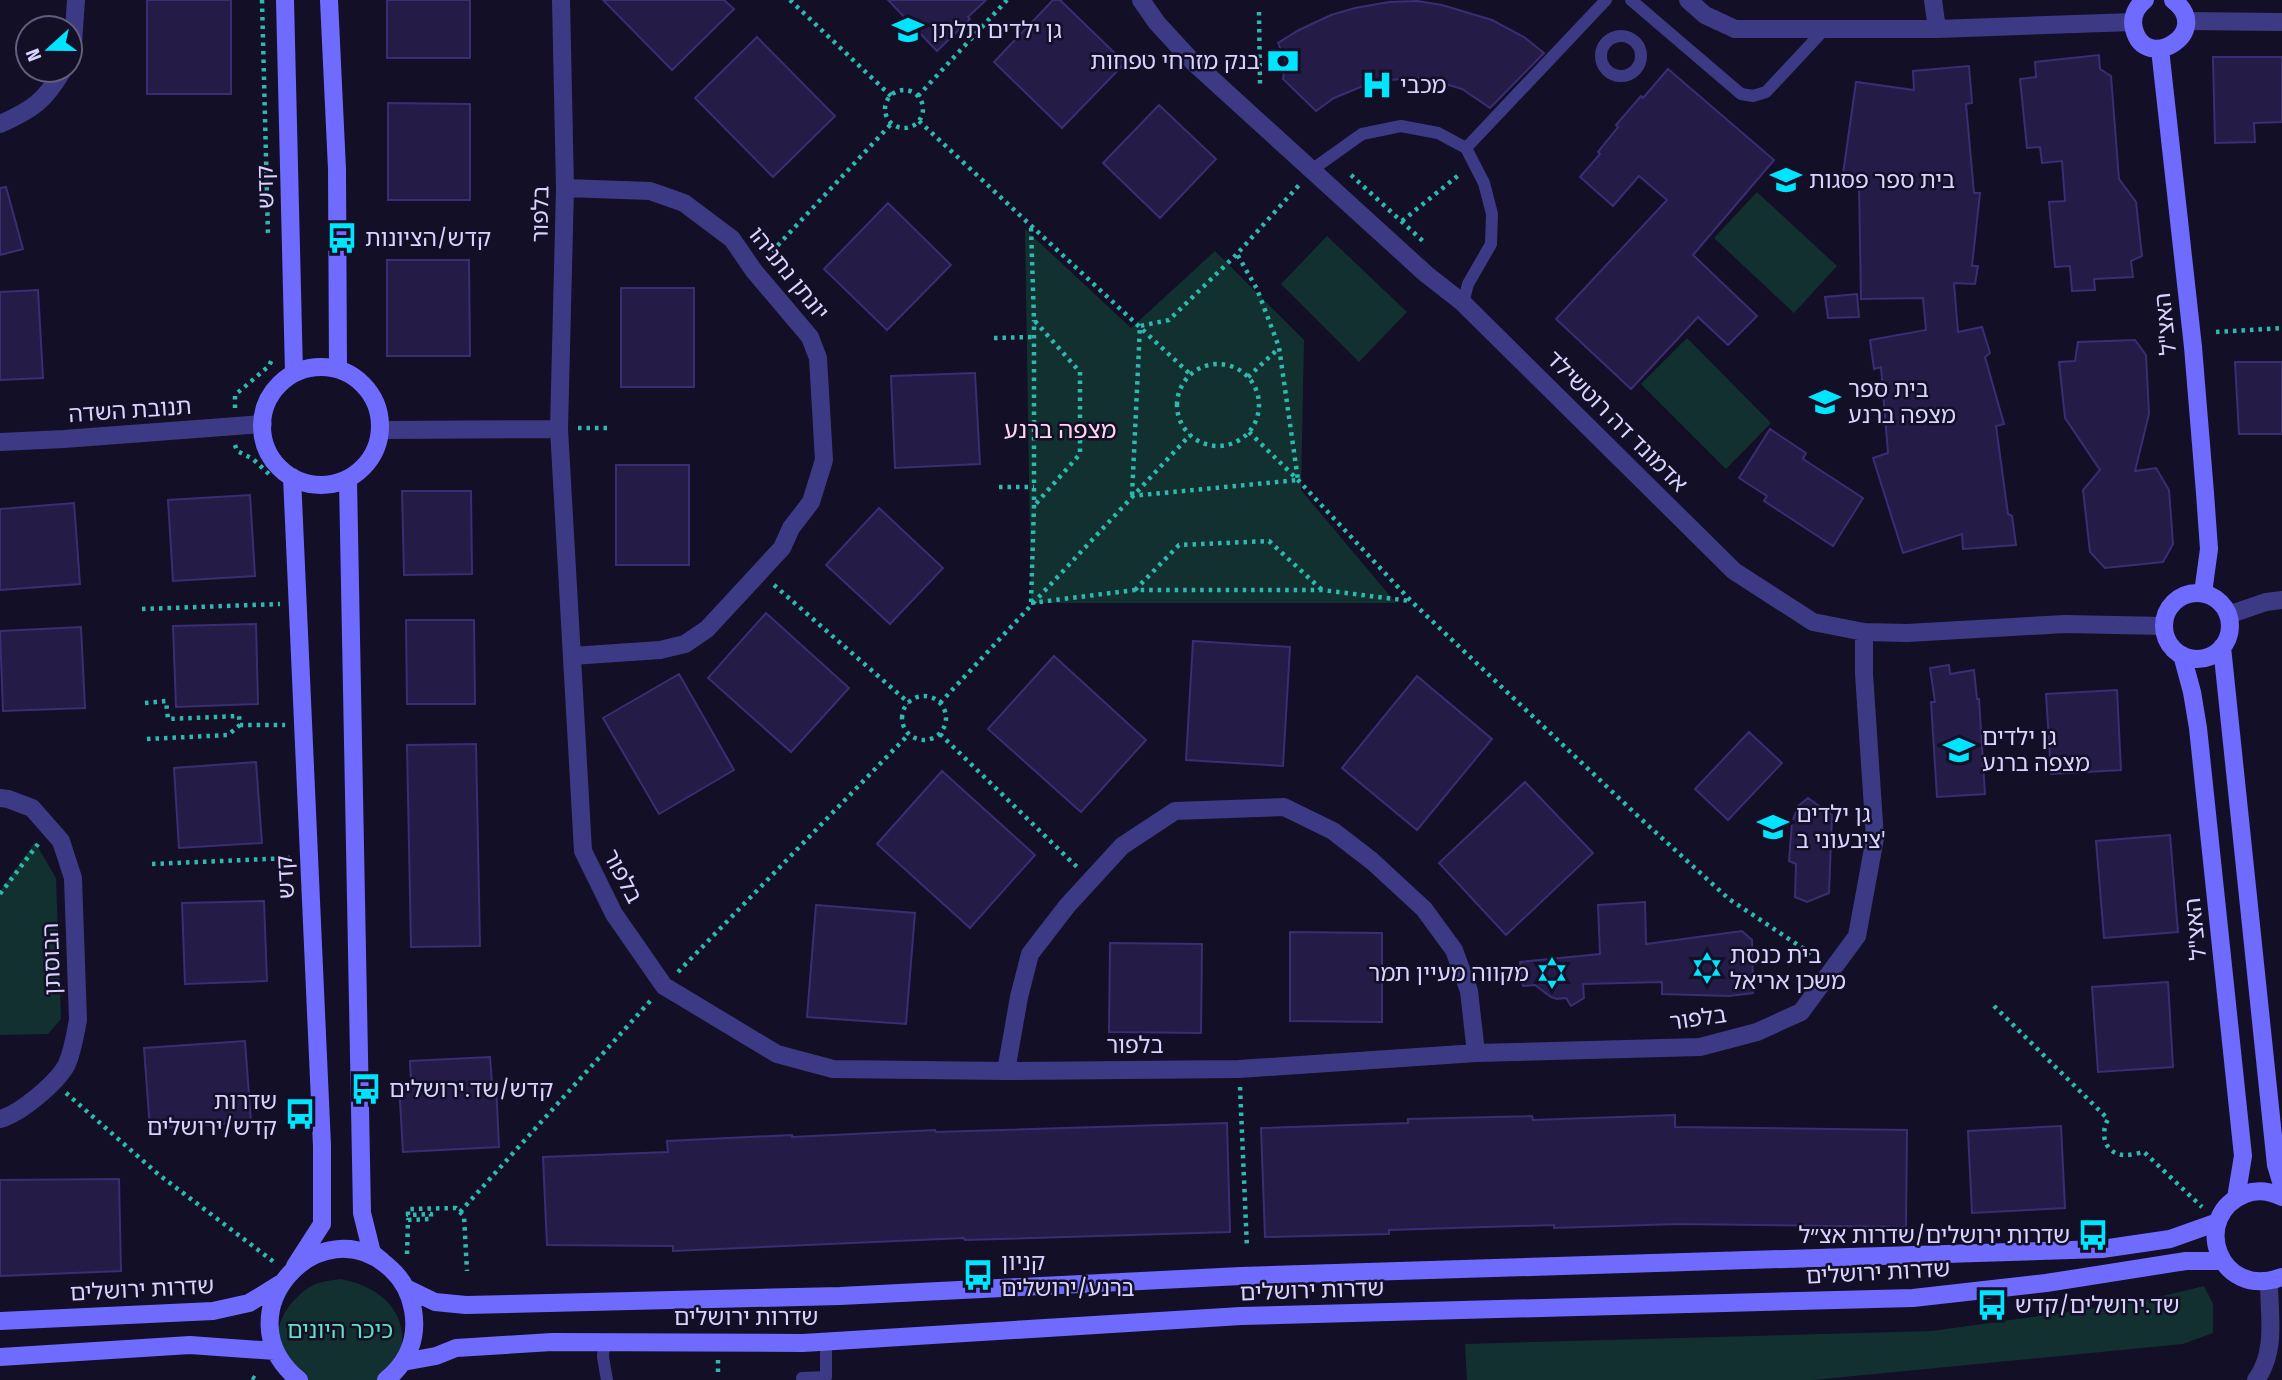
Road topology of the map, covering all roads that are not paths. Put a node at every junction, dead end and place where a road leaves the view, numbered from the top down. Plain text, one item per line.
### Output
1 (285, 0) edge
2 (329, 0) edge
3 (561, 0) edge
4 (1141, 0) edge
5 (1606, 0) edge
6 (1631, 0) edge
7 (1688, 0) edge
8 (1933, 0) edge
9 (2145, 0) edge
10 (2174, 0) edge
11 (2186, 20) junction
12 (2133, 22) junction
13 (2282, 22) edge
14 (1937, 29) junction
15 (1824, 30) junction
16 (2160, 49) junction
17 (55, 84) edge
18 (0, 124) edge
19 (1466, 148) junction
20 (1313, 169) junction
21 (565, 188) junction
22 (1463, 303) junction
23 (338, 369) junction
24 (294, 373) junction
25 (263, 424) junction
26 (559, 429) junction
27 (381, 430) junction
28 (0, 442) edge
29 (284, 479) junction
30 (348, 480) junction
31 (2203, 593) junction
32 (2282, 600) edge
33 (2228, 615) junction
34 (2164, 626) junction
35 (1864, 632) junction
36 (2222, 647) junction
37 (2182, 655) junction
38 (572, 656) junction
39 (0, 798) edge
40 (1476, 1053) junction
41 (1006, 1071) junction
42 (0, 1119) edge
43 (2282, 1185) edge
44 (2282, 1197) edge
45 (2236, 1198) junction
46 (2218, 1222) junction
47 (382, 1261) junction
48 (2222, 1261) junction
49 (295, 1266) junction
50 (2275, 1280) edge
51 (280, 1284) junction
52 (406, 1288) junction
53 (0, 1321) edge
54 (604, 1342) junction
55 (826, 1342) junction
56 (275, 1351) junction
57 (0, 1357) edge
58 (402, 1362) junction
59 (802, 1378) dead end
60 (826, 1378) edge
61 (299, 1380) edge
62 (386, 1380) edge
63 (607, 1380) edge
64 (2256, 1380) edge

1 - 24 main road, קדש
2 - 23 main road
3 - 21 street, בלפור
4 - 20 street, אדמונד דה רוטשילד
5 - 19 lane
6 - 15 lane
7 - 15 street
8 - 14 street
9 - 12 main road
10 - 11 main road
11 - 13 street
11 - 16 main road
12 - 14 street
12 - 16 main road
14 - 15 street
16 - 31 main road, האצ"ל
17 - 18 street
19 - 20 lane
19 - 22 lane
20 - 22 street, אדמונד דה רוטשילד
21 - 26 street, בלפור
21 - 38 street, יונתן נתניהו
22 - 35 street, אדמונד דה רוטשילד
23 - 24 main road
23 - 27 main road
24 - 25 main road
25 - 28 street, תנובת השדה
25 - 29 main road
26 - 27 street
26 - 38 street, בלפור
27 - 30 main road
29 - 30 main road
29 - 49 main road, קדש
30 - 47 main road
31 - 33 main road
31 - 34 main road
32 - 33 street
33 - 36 main road
34 - 35 street, אדמונד דה רוטשילד
34 - 37 main road
35 - 40 street, בלפור
36 - 37 main road
36 - 43 main road
37 - 45 main road, האצ"ל
38 - 41 street, בלפור
39 - 42 street, הבוסתן
40 - 41 street, בלפור
40 - 41 street
44 - 45 main road
45 - 46 main road
46 - 48 main road
46 - 52 main road, שדרות ירושלים
47 - 49 main road
47 - 52 main road
48 - 50 main road
48 - 55 main road, שדרות ירושלים
49 - 51 main road, קדש
50 - 64 street
51 - 53 main road, שדרות ירושלים
51 - 56 main road
52 - 58 main road
54 - 55 main road, שדרות ירושלים
54 - 58 main road, שדרות ירושלים
54 - 63 lane
55 - 60 lane
56 - 57 main road
56 - 61 main road
58 - 62 main road
59 - 60 lane

